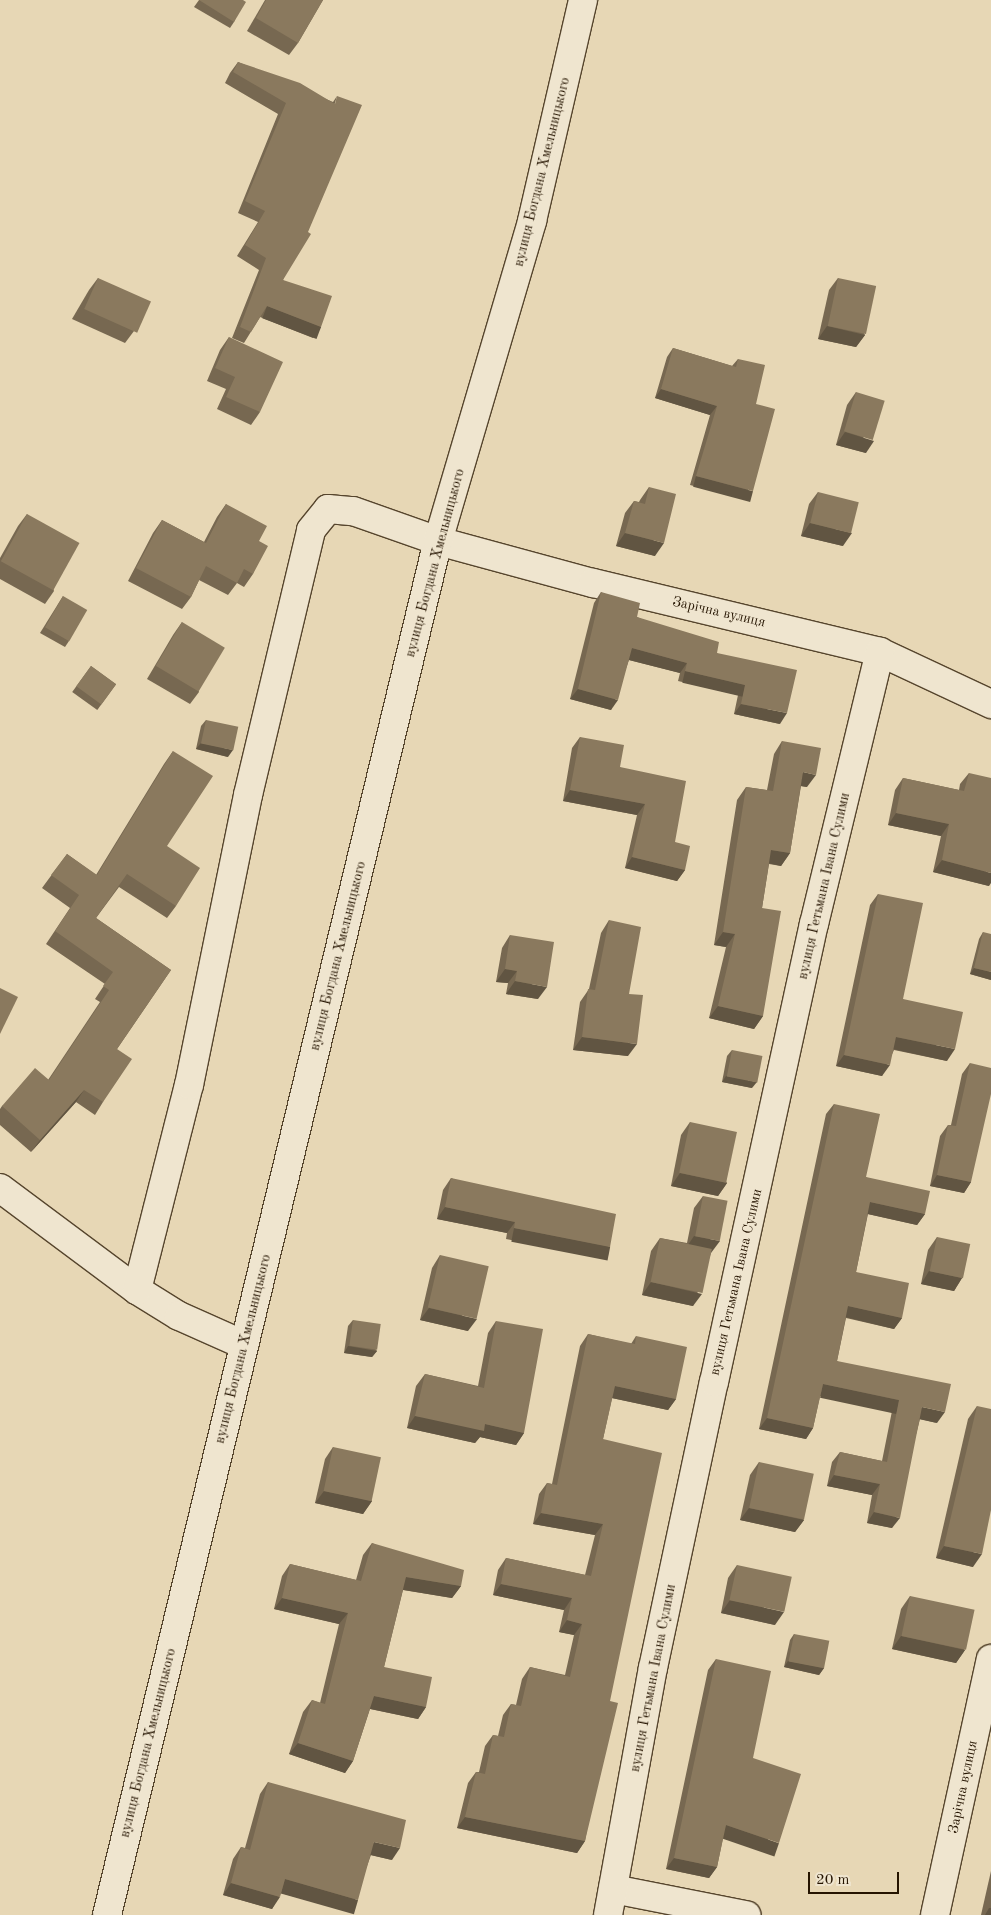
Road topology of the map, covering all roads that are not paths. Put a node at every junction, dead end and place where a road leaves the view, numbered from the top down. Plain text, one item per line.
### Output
1 (582, 0) edge
2 (438, 541) junction
3 (880, 652) junction
4 (991, 704) edge
5 (0, 1188) edge
6 (137, 1290) junction
7 (244, 1345) junction
8 (991, 1659) edge
9 (613, 1889) junction
10 (107, 1915) edge
11 (608, 1915) edge
12 (746, 1915) edge
13 (934, 1915) edge

1 - 2 street, вулиця Богдана Хмельницького
2 - 3 street, Зарічна вулиця
2 - 6 street, Зарічна вулиця
2 - 7 street, вулиця Богдана Хмельницького
3 - 4 street, Зарічна вулиця
3 - 9 street, вулиця Гетьмана Івана Сулими
5 - 6 street
6 - 7 street
7 - 10 street, вулиця Богдана Хмельницького
8 - 13 street, Зарічна вулиця
9 - 11 street, вулиця Гетьмана Івана Сулими
9 - 12 street

